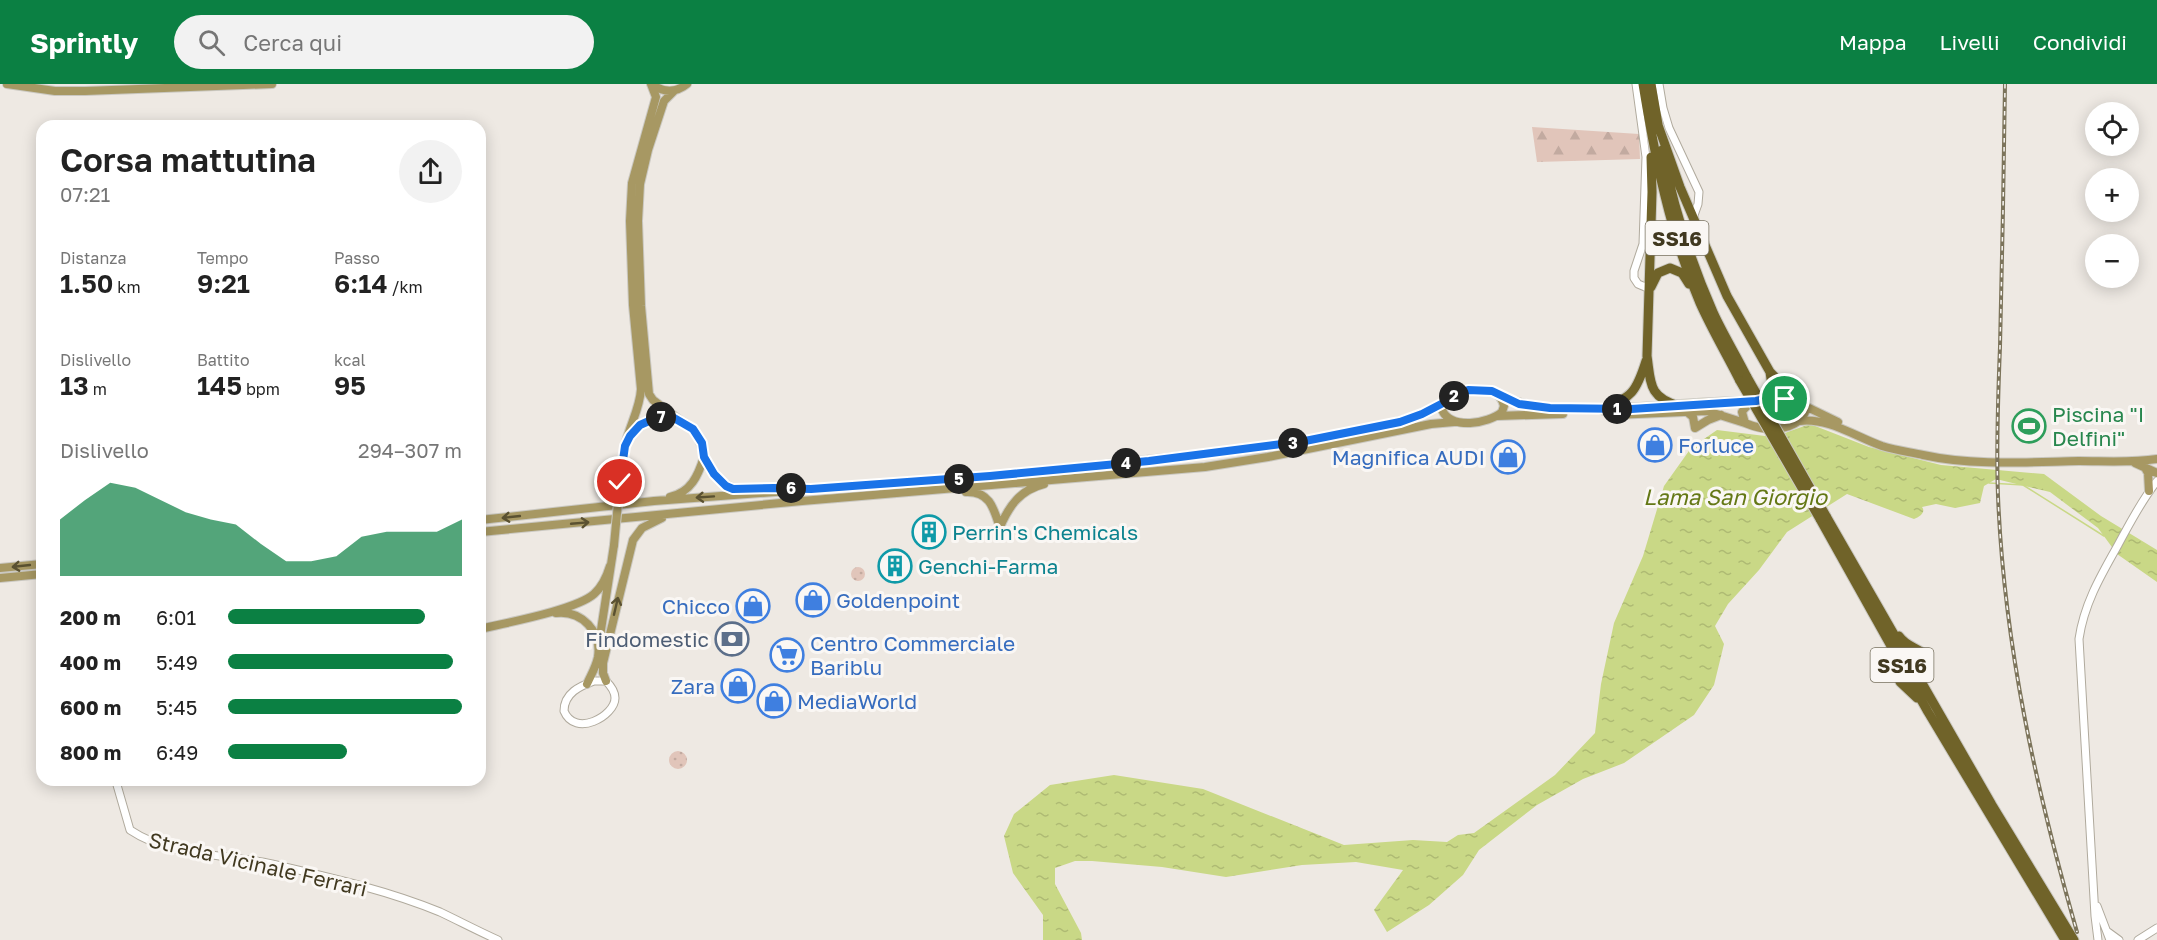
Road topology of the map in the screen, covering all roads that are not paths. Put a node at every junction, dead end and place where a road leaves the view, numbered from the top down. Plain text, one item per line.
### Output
1 (7, 84) edge
2 (272, 84) edge
3 (651, 84) edge
4 (687, 84) edge
5 (1636, 84) edge
6 (1643, 84) edge
7 (1651, 84) edge
8 (1659, 84) edge
9 (674, 91) junction
10 (1654, 127) junction
11 (1693, 218) junction
12 (1709, 255) junction
13 (1703, 276) junction
14 (1719, 279) junction
15 (1650, 289) junction
16 (1700, 302) junction
17 (1647, 356) junction
18 (1770, 372) junction
19 (1744, 379) junction
20 (1500, 396) junction
21 (1769, 398) junction
22 (1447, 400) junction
23 (1756, 401) junction
24 (1801, 404) junction
25 (1682, 409) junction
26 (1603, 410) junction
27 (1722, 415) junction
28 (1497, 417) junction
29 (681, 420) junction
30 (1800, 421) junction
31 (1454, 422) junction
32 (1745, 423) junction
33 (625, 446) junction
34 (1911, 452) junction
35 (704, 457) junction
36 (2152, 462) edge
37 (2157, 473) edge
38 (1087, 476) junction
39 (2157, 482) edge
40 (811, 489) junction
41 (2149, 491) junction
42 (912, 492) junction
43 (654, 501) junction
44 (680, 513) junction
45 (1823, 518) junction
46 (486, 519) edge
47 (486, 531) edge
48 (36, 565) edge
49 (610, 566) junction
50 (0, 568) edge
51 (36, 575) edge
52 (0, 578) edge
53 (1874, 599) junction
54 (535, 615) junction
55 (486, 627) edge
56 (603, 627) junction
57 (598, 647) junction
58 (603, 663) junction
59 (606, 681) junction
60 (587, 684) junction
61 (1931, 708) junction
62 (117, 786) edge
63 (1995, 818) junction
64 (2094, 897) junction
65 (2157, 928) edge
66 (2106, 930) junction
67 (498, 940) edge
68 (2065, 940) edge
69 (2074, 940) edge
70 (2098, 940) edge
71 (2110, 940) edge
72 (2119, 940) edge
73 (2138, 940) edge

1 - 2 main road
3 - 9 main road
3 - 33 main road
4 - 9 main road
5 - 15 street
6 - 10 highway, SS16
7 - 10 highway, SS16
8 - 11 street
9 - 29 main road
10 - 11 highway, SS16
10 - 13 highway, SS16
10 - 15 highway, SS16
10 - 16 highway, SS16
11 - 12 highway, SS16
12 - 13 highway, SS16
12 - 14 highway, SS16
13 - 14 highway, SS16
13 - 19 highway, SS16
14 - 18 highway, SS16
15 - 16 highway, SS16
15 - 17 highway, SS16
16 - 19 highway, SS16
17 - 25 highway, SS16
17 - 26 highway
18 - 21 highway
18 - 24 highway, SS16
19 - 45 highway, SS16, bridge
20 - 22 main road
20 - 26 main road
20 - 28 main road
21 - 23 main road
21 - 24 main road
22 - 31 main road
22 - 40 main road
23 - 25 main road
23 - 32 main road
24 - 30 main road
24 - 34 main road
25 - 26 main road
25 - 27 main road
25 - 27 main road
25 - 28 main road
27 - 32 main road
28 - 31 main road
29 - 33 main road
29 - 35 main road
30 - 32 main road
30 - 34 main road
31 - 38 main road
33 - 49 main road, bridge
34 - 36 main road
35 - 40 main road
35 - 43 main road
36 - 37 main road
36 - 41 main road
38 - 42 main road
38 - 42 main road
39 - 41 street
40 -> 43 main road
41 - 64 street
42 - 44 main road
43 -> 46 main road
47 -> 44 main road
58 -> 44 main road
45 - 53 highway, SS16
45 - 61 highway, SS16
48 -> 50 main road
49 - 54 main road
49 - 56 main road
51 - 52 main road
53 - 61 highway, SS16
53 - 61 highway, SS16
54 - 55 main road
54 - 57 main road
56 - 57 main road
56 - 58 main road
57 - 60 main road
58 - 59 main road
59 - 60 street
59 - 60 street
61 - 63 highway, SS16
62 - 67 street, Strada Vicinale Ferrari
63 - 68 highway, SS16
63 - 69 highway, SS16
64 - 66 street
64 - 70 street
65 - 73 street
66 - 71 street
66 - 72 street

